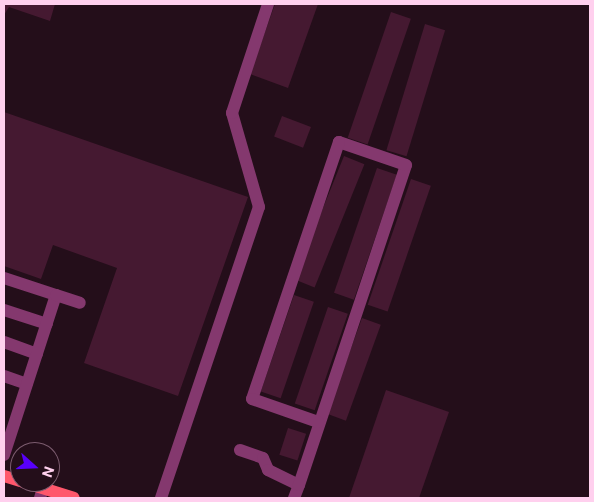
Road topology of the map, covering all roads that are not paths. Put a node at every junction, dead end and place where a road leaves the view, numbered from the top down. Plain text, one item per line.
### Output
1 (268, 4) edge
2 (4, 278) edge
3 (56, 295) junction
4 (80, 303) dead end
5 (4, 310) edge
6 (47, 324) junction
7 (4, 342) edge
8 (37, 354) junction
9 (4, 376) edge
10 (27, 384) junction
11 (318, 422) junction
12 (240, 450) dead end
13 (4, 455) edge
14 (299, 485) junction
15 (41, 493) edge
16 (74, 498) edge
17 (161, 498) edge
18 (294, 498) edge

1 - 17 lane
2 - 3 lane
3 - 4 lane
3 - 6 lane
5 - 6 lane
6 - 8 lane
7 - 8 lane
8 - 10 lane
9 - 10 lane
10 - 13 lane
11 - 11 lane
11 - 14 lane
12 - 14 lane
14 - 18 lane
15 - 16 main road

